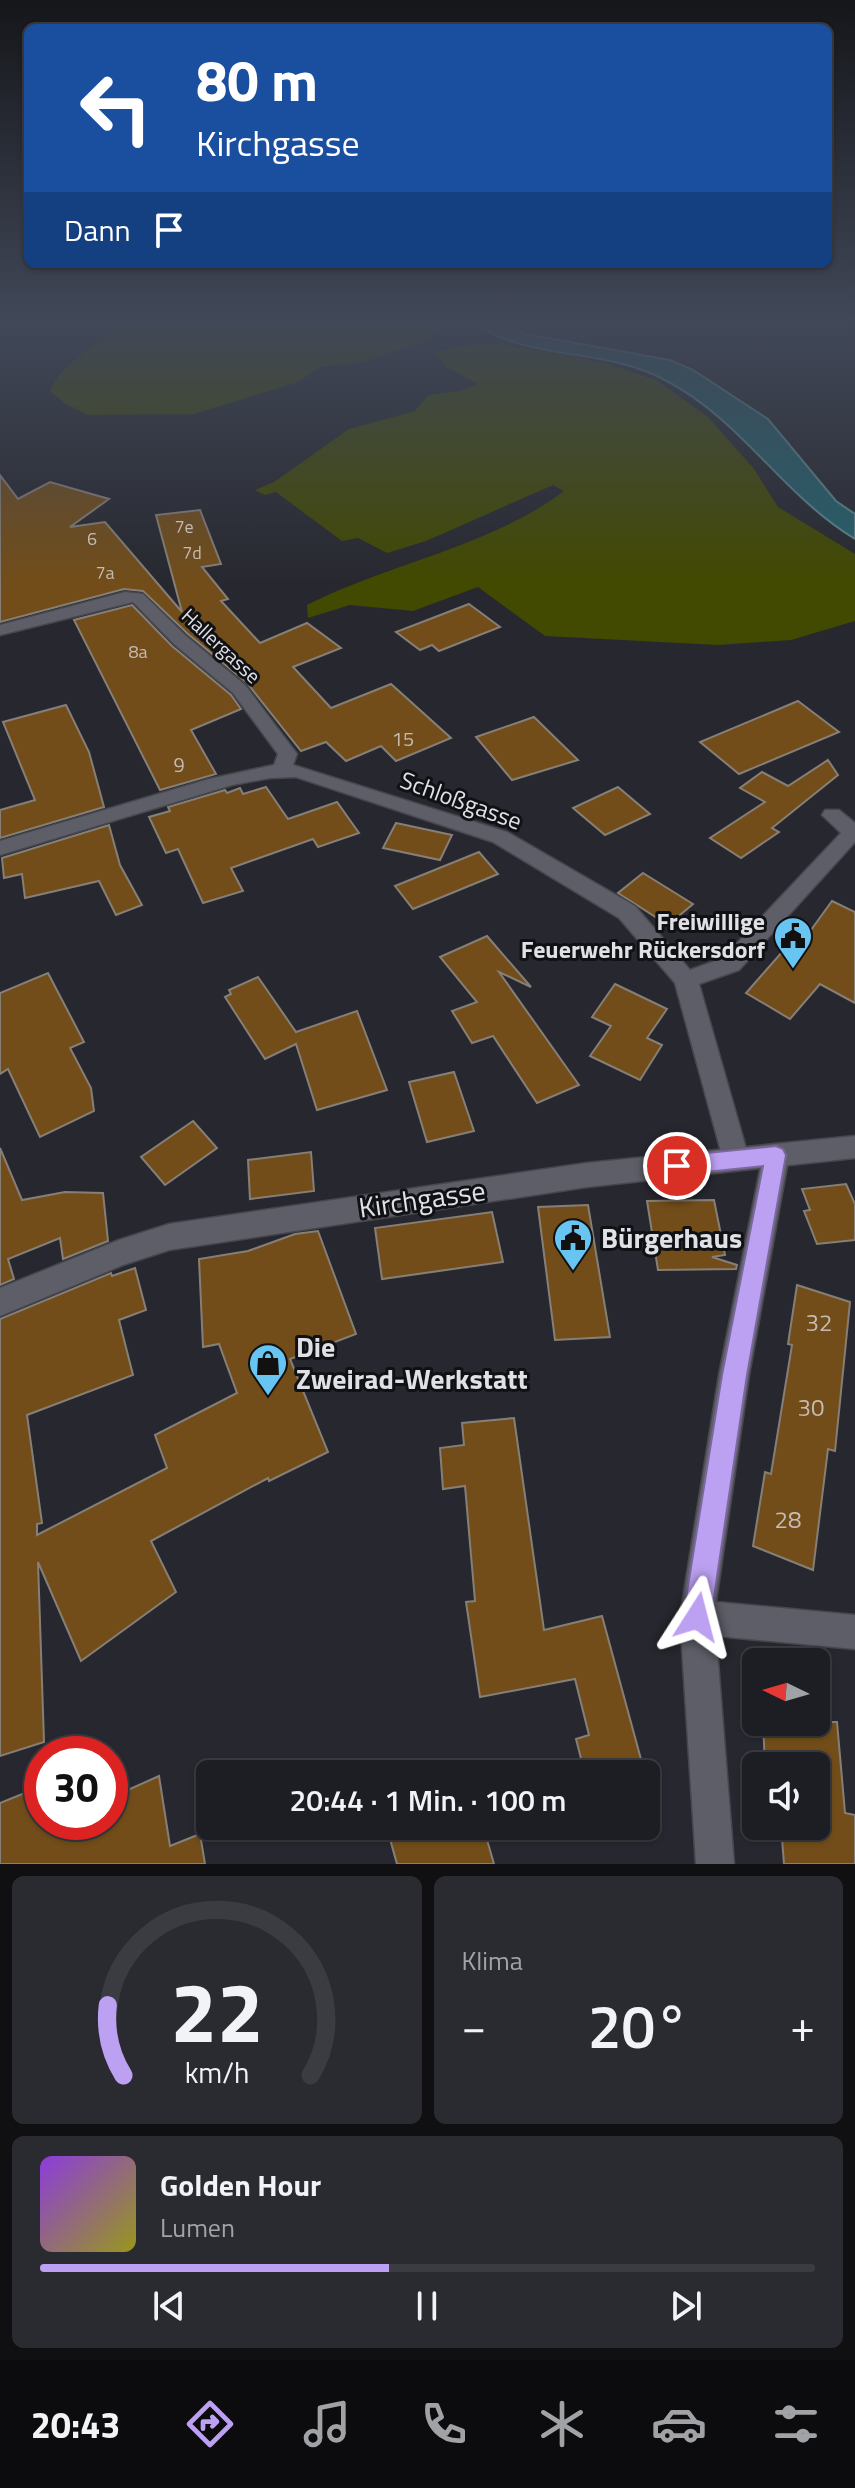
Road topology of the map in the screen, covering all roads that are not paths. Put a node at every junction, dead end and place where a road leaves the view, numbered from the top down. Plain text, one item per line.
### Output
1 (0, 630) edge
2 (281, 770) junction
3 (832, 815) dead end
4 (0, 848) edge
5 (686, 980) junction
6 (855, 1147) edge
7 (776, 1155) junction
8 (736, 1159) junction
9 (0, 1302) edge
10 (697, 1617) junction
11 (855, 1632) edge
12 (715, 1864) edge

1 - 2 street, Hallergasse
2 - 4 street, Schloßgasse
2 - 5 street, Schloßgasse
3 - 5 street
5 - 8 street, Schloßgasse
6 - 7 street, Kirchgasse
7 - 8 street, Kirchgasse
7 - 10 street
8 - 9 street, Kirchgasse
10 - 11 street
10 - 12 street

